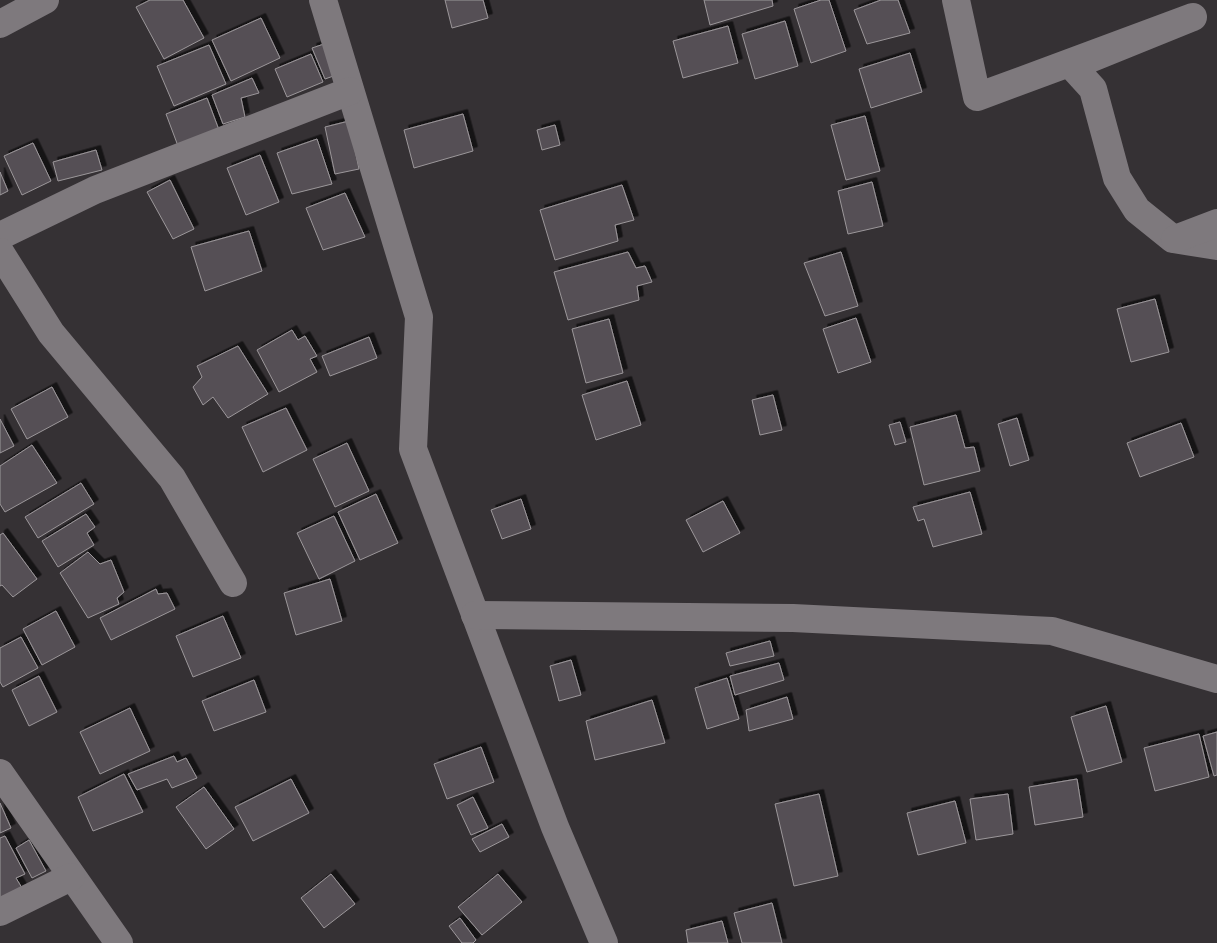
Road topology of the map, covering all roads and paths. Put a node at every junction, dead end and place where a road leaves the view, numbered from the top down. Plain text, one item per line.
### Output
1 (46, 0) edge
2 (323, 0) edge
3 (956, 0) edge
4 (0, 24) edge
5 (350, 91) junction
6 (1217, 223) edge
7 (0, 236) edge
8 (1173, 239) junction
9 (1217, 246) edge
10 (0, 252) edge
11 (233, 583) dead end
12 (475, 615) junction
13 (1217, 679) edge
14 (0, 773) edge
15 (71, 877) junction
16 (0, 912) edge
17 (119, 943) edge
18 (604, 943) edge

1 - 4 street
2 - 5 street
3 - 8 street
5 - 7 street
5 - 12 street
6 - 8 street
8 - 9 street
10 - 11 street
12 - 13 street
12 - 18 street
14 - 15 street
15 - 16 street
15 - 17 street

